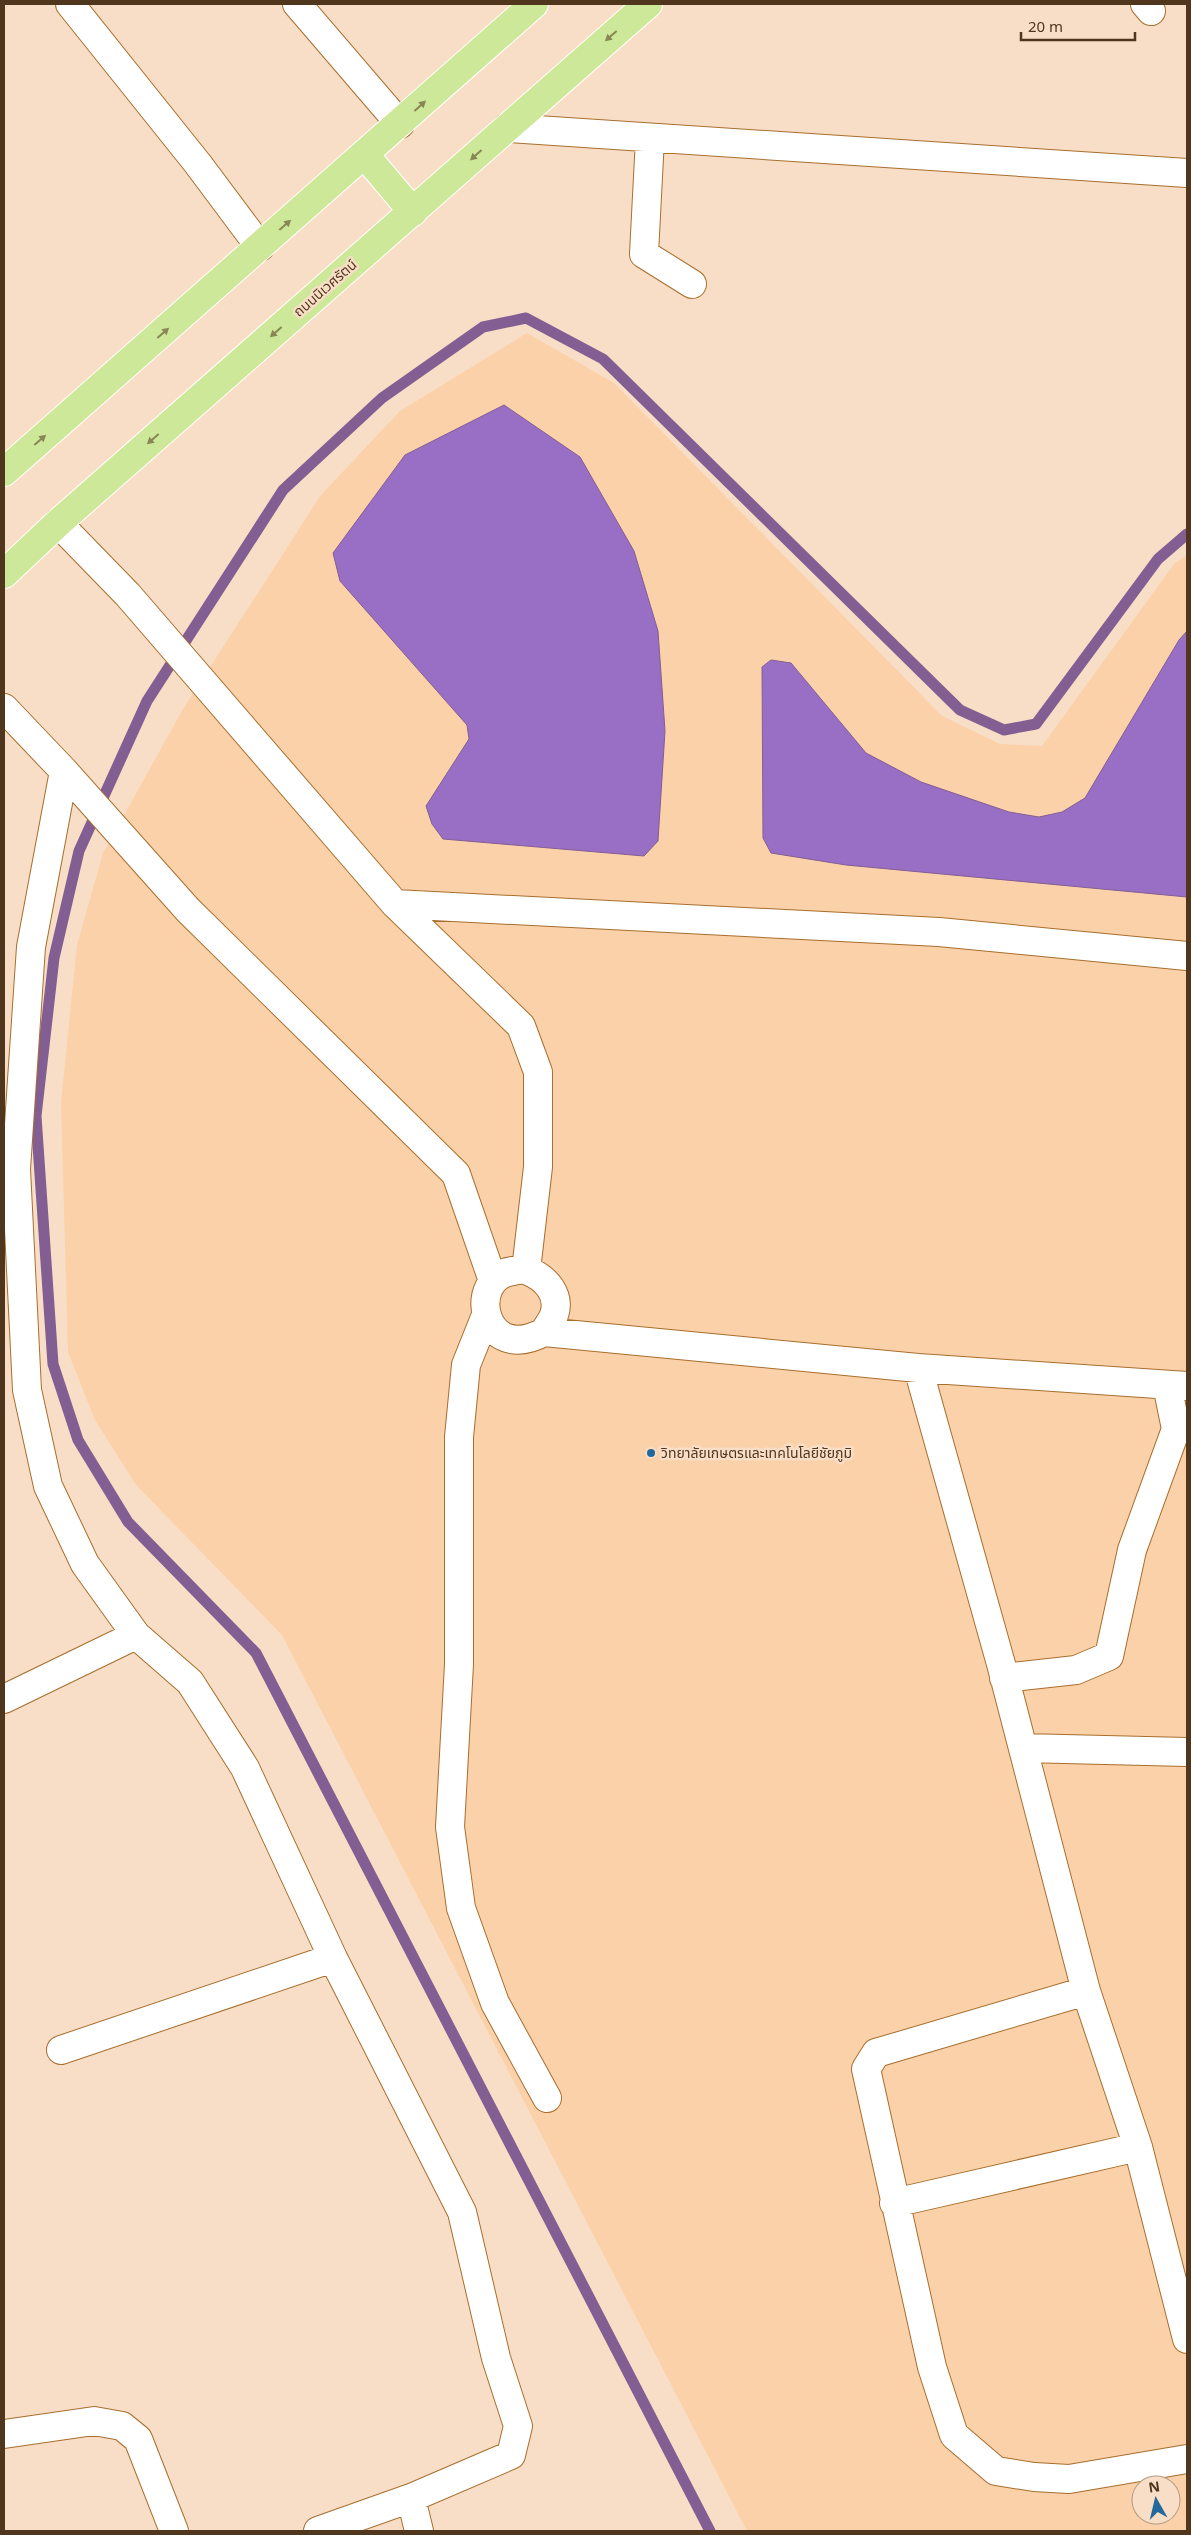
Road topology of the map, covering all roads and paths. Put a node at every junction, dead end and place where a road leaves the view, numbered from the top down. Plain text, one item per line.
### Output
1 (70, 4) edge
2 (297, 4) edge
3 (534, 4) edge
4 (648, 4) edge
5 (400, 124) junction
6 (507, 128) junction
7 (650, 138) junction
8 (365, 155) junction
9 (1187, 173) edge
10 (413, 212) junction
11 (260, 247) junction
12 (692, 284) dead end
13 (4, 472) edge
14 (58, 523) junction
15 (4, 574) edge
16 (4, 708) edge
17 (64, 771) junction
18 (396, 904) junction
19 (1187, 956) edge
20 (526, 1270) junction
21 (493, 1281) junction
22 (486, 1316) junction
23 (544, 1332) junction
24 (918, 1368) junction
25 (1177, 1386) edge
26 (1181, 1430) edge
27 (136, 1635) junction
28 (1004, 1678) junction
29 (4, 1699) edge
30 (1023, 1748) junction
31 (1187, 1752) edge
32 (333, 1958) junction
33 (1086, 1991) junction
34 (61, 2050) dead end
35 (547, 2098) dead end
36 (1138, 2147) junction
37 (894, 2203) junction
38 (1187, 2339) edge
39 (4, 2434) edge
40 (1187, 2459) edge
41 (411, 2498) junction
42 (174, 2531) edge
43 (318, 2531) edge
44 (419, 2531) edge

1 - 11 street
2 - 5 street
5 -> 3 main road
4 -> 6 main road, ถนนนิเวศรัตน์
5 - 8 main road
6 - 7 street
6 -> 10 main road, ถนนนิเวศรัตน์
7 - 9 street
7 - 12 street
8 - 10 main road
11 -> 8 main road
10 -> 14 main road, ถนนนิเวศรัตน์
13 -> 11 main road
14 - 15 main road, ถนนนิเวศรัตน์
14 - 18 street
16 - 17 street
17 - 21 street
17 - 27 street
18 - 19 street
18 - 20 street
20 - 21 street
20 - 23 street
21 - 22 street
22 - 23 street
22 - 35 street
23 - 24 street
24 - 25 street
24 - 28 street
25 - 26 street
26 - 28 street
27 - 29 street
27 - 32 street
28 - 30 street
30 - 31 street
30 - 33 street
32 - 34 street
32 - 41 street
33 - 36 street
33 - 37 street
36 - 37 street
36 - 38 street
37 - 40 street
39 - 42 street
41 - 43 street
41 - 44 street

